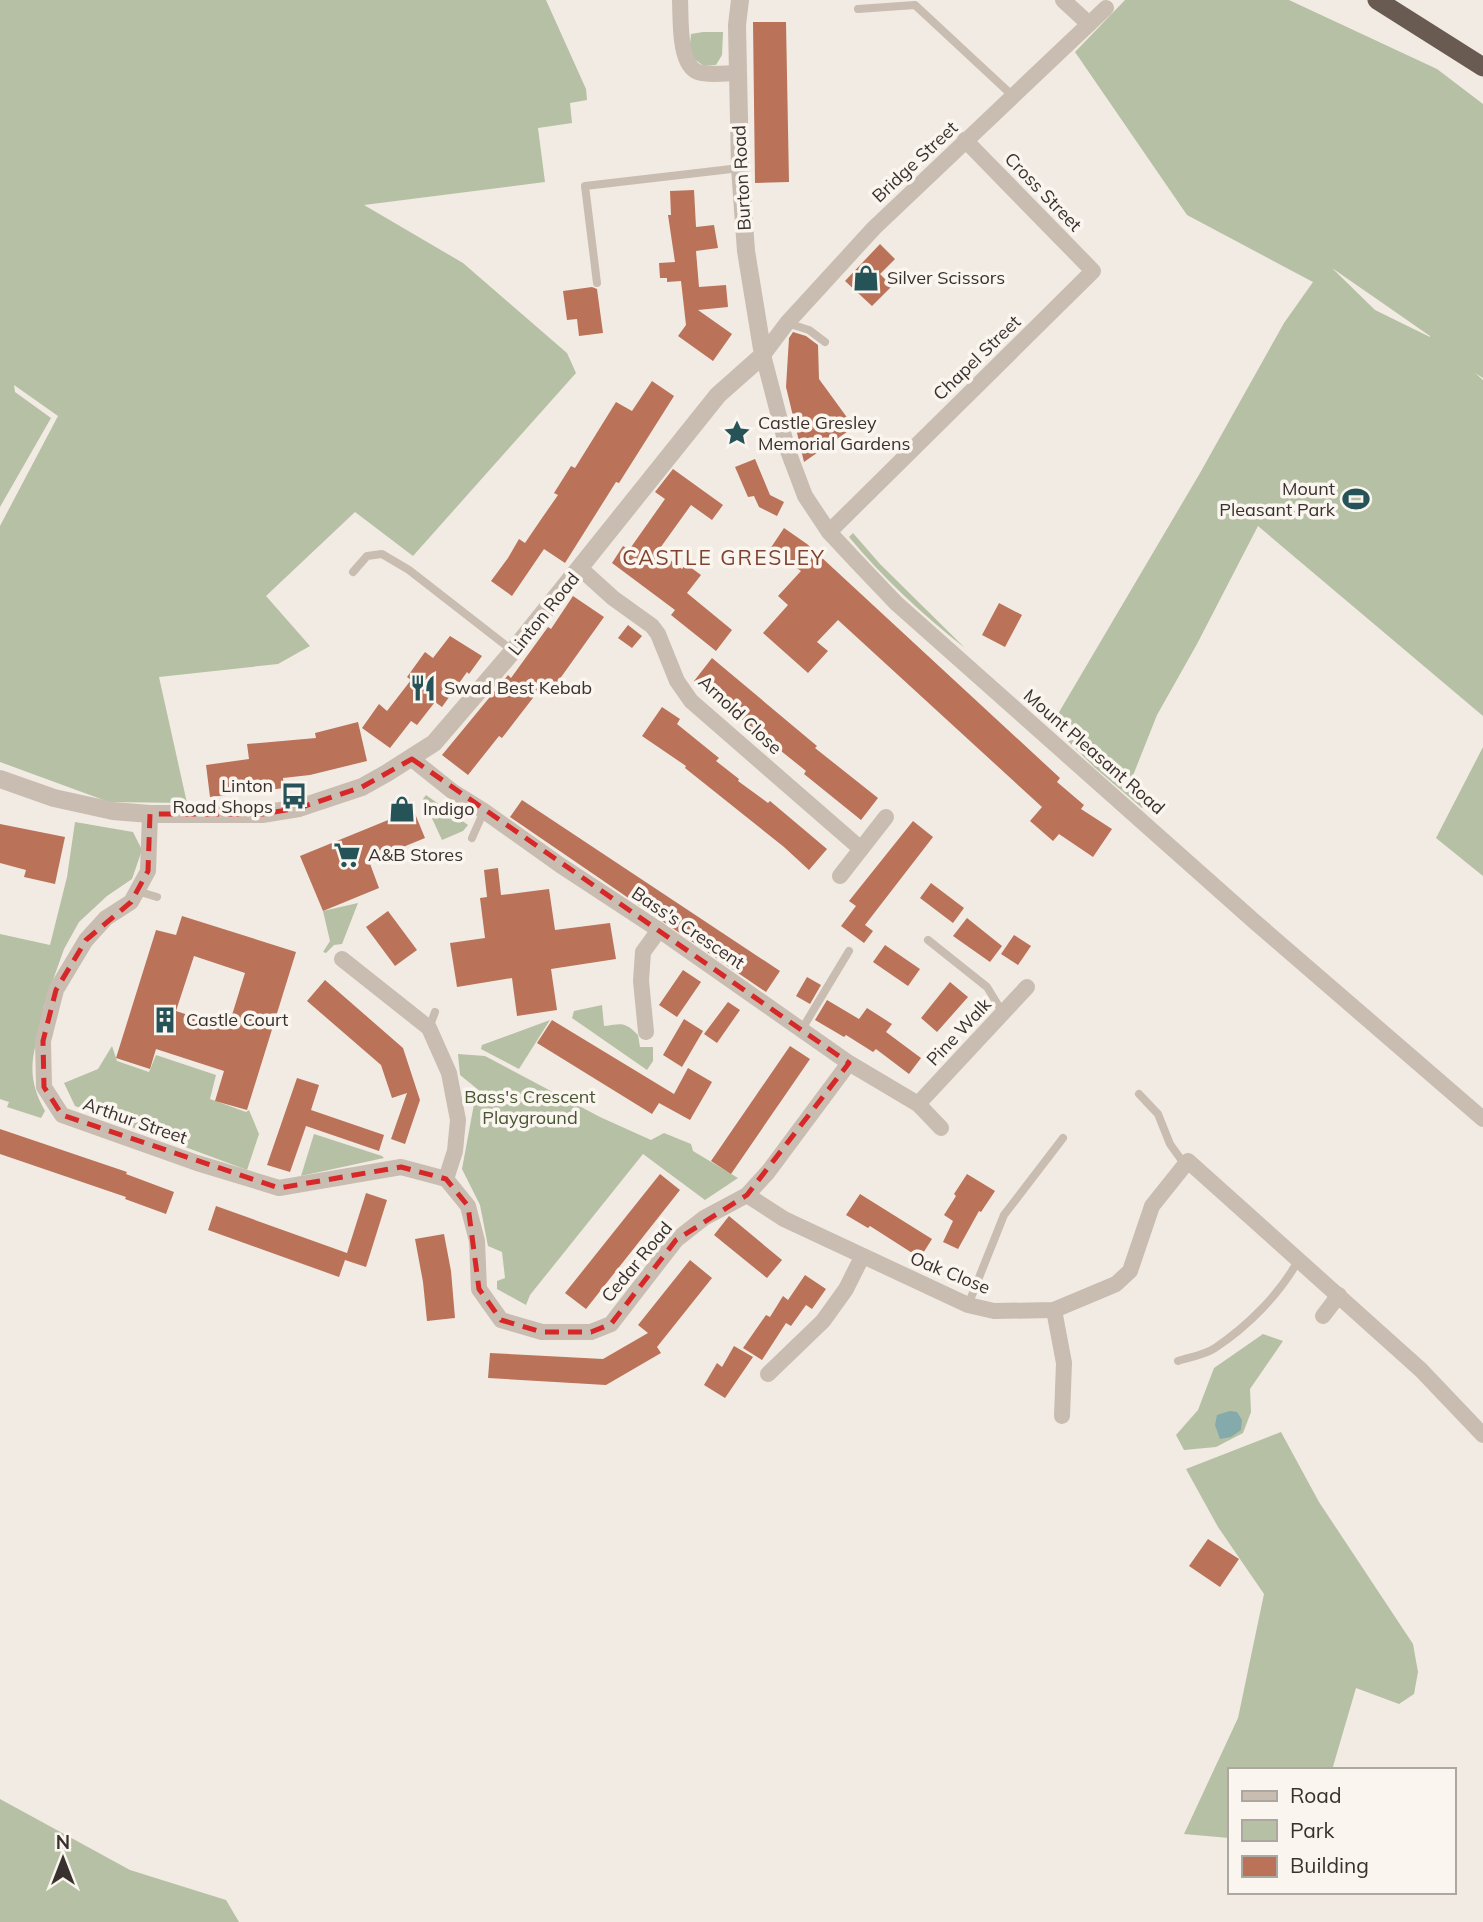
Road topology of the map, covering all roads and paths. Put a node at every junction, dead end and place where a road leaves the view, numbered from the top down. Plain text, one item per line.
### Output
1 (680, 0) edge
2 (740, 0) edge
3 (1063, 0) edge
4 (1377, 0) edge
5 (1106, 8) dead end
6 (858, 9) dead end
7 (1089, 24) junction
8 (1483, 67) edge
9 (737, 73) junction
10 (1014, 97) junction
11 (965, 140) junction
12 (740, 168) junction
13 (1093, 271) joint
14 (597, 284) dead end
15 (787, 323) junction
16 (825, 342) dead end
17 (763, 355) junction
18 (829, 531) junction
19 (581, 569) junction
20 (352, 572) dead end
21 (513, 652) junction
22 (412, 759) junction
23 (0, 779) edge
24 (484, 810) junction
25 (150, 814) junction
26 (886, 817) dead end
27 (472, 838) dead end
28 (861, 849) junction
29 (840, 876) dead end
30 (137, 891) junction
31 (157, 897) dead end
32 (659, 930) junction
33 (928, 940) dead end
34 (849, 951) dead end
35 (342, 959) dead end
36 (1027, 987) dead end
37 (435, 1012) dead end
38 (1003, 1013) junction
39 (429, 1028) junction
40 (802, 1029) junction
41 (646, 1032) dead end
42 (849, 1063) junction
43 (1139, 1094) dead end
44 (918, 1104) junction
45 (1483, 1119) edge
46 (942, 1128) dead end
47 (1063, 1138) dead end
48 (1185, 1165) junction
49 (446, 1179) junction
50 (747, 1195) junction
51 (862, 1257) junction
52 (1299, 1259) junction
53 (1339, 1295) junction
54 (968, 1305) junction
55 (1054, 1310) junction
56 (1323, 1315) dead end
57 (1178, 1361) dead end
58 (768, 1374) dead end
59 (1062, 1416) dead end
60 (1483, 1435) edge

1 - 9 street
2 - 9 street, Burton Road
3 - 7 street
4 - 8 highway
5 - 7 street, Bridge Street
6 - 10 lane
7 - 10 street, Bridge Street
9 - 12 street, Burton Road
10 - 11 street, Bridge Street
11 - 13 street, Cross Street
11 - 15 street, Bridge Street
12 - 14 lane
12 - 17 street, Burton Road
13 - 18 street, Chapel Street
15 - 16 lane
15 - 17 street, Bridge Street
17 - 18 street, Mount Pleasant Road
17 - 19 street, Linton Road
18 - 45 street, Mount Pleasant Road
19 - 21 street, Linton Road
19 - 28 street, Arnold Close
20 - 21 lane
21 - 22 street, Linton Road
22 - 24 street, Bass's Crescent
22 - 25 street, Linton Road
23 - 25 street, Linton Road
24 - 27 lane
24 - 32 street, Bass's Crescent
25 - 30 street, Arthur Street
26 - 28 street
28 - 29 street
30 - 31 lane
30 - 49 street, Arthur Street
32 - 40 street, Bass's Crescent
32 - 41 street
33 - 38 lane
34 - 40 lane
35 - 39 street
36 - 38 street, Pine Walk
37 - 39 lane
38 - 44 street, Pine Walk
39 - 49 street
40 - 42 street, Bass's Crescent
42 - 44 street, Bass's Crescent
42 - 50 street, Cedar Road
43 - 48 lane
44 - 46 street, Bass's Crescent
47 - 54 lane
48 - 52 street
48 - 55 street, Oak Close
49 - 50 street, Cedar Road
50 - 51 street, Oak Close
51 - 54 street, Oak Close
51 - 58 street
52 - 53 street
52 - 57 lane
53 - 56 street
53 - 60 street
54 - 55 street, Oak Close
55 - 59 street

